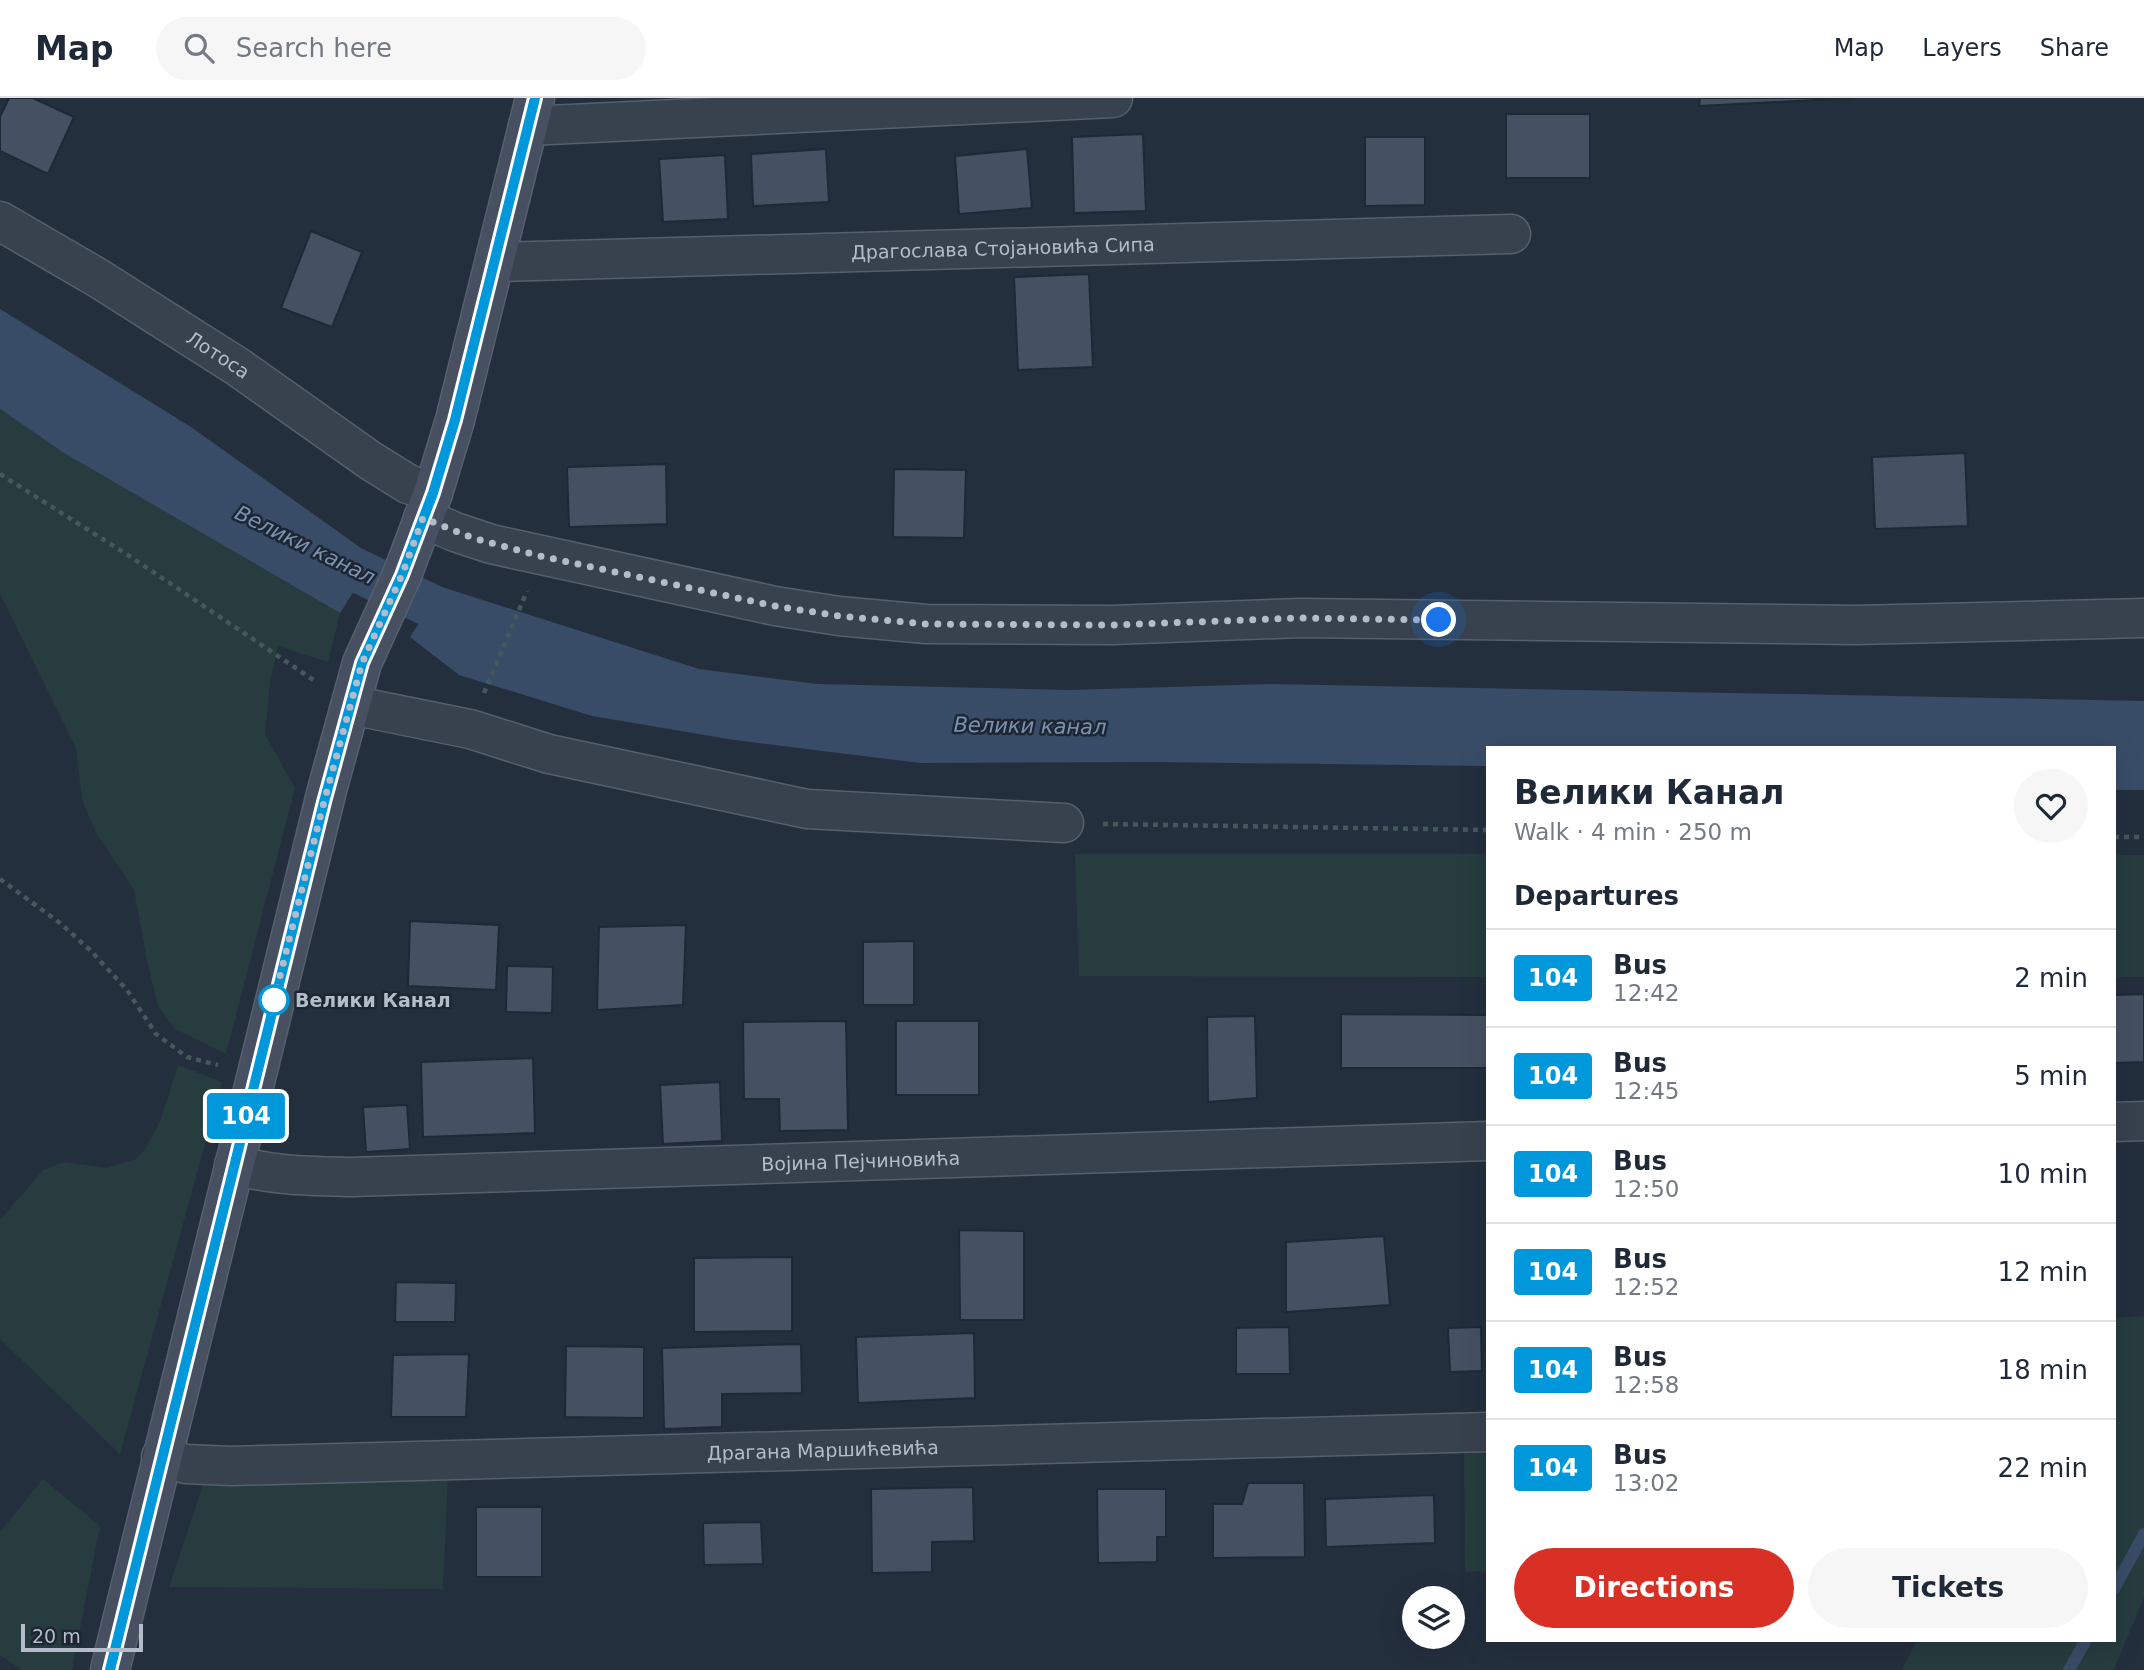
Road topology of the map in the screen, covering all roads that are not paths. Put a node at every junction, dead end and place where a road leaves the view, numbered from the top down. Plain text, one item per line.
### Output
1 (1113, 98) edge
2 (532, 112) edge
3 (0, 221) edge
4 (1511, 234) dead end
5 (495, 262) junction
6 (428, 505) junction
7 (2144, 618) edge
8 (351, 705) junction
9 (1064, 823) road end
10 (2144, 1121) edge
11 (2116, 1122) edge
12 (1486, 1141) edge
13 (234, 1165) junction
14 (1486, 1432) edge
15 (161, 1457) junction
16 (110, 1670) edge

1 - 2 street
2 - 5 street
3 - 6 street, Лотоса
4 - 5 street, Драгослава Стојановића Сипа
5 - 6 street
6 - 7 street, Лотоса
6 - 8 street
8 - 9 street
8 - 13 street
10 - 11 street
12 - 13 street, Војина Пејчиновића
13 - 15 street
14 - 15 street, Драгана Маршићевића
15 - 16 street

